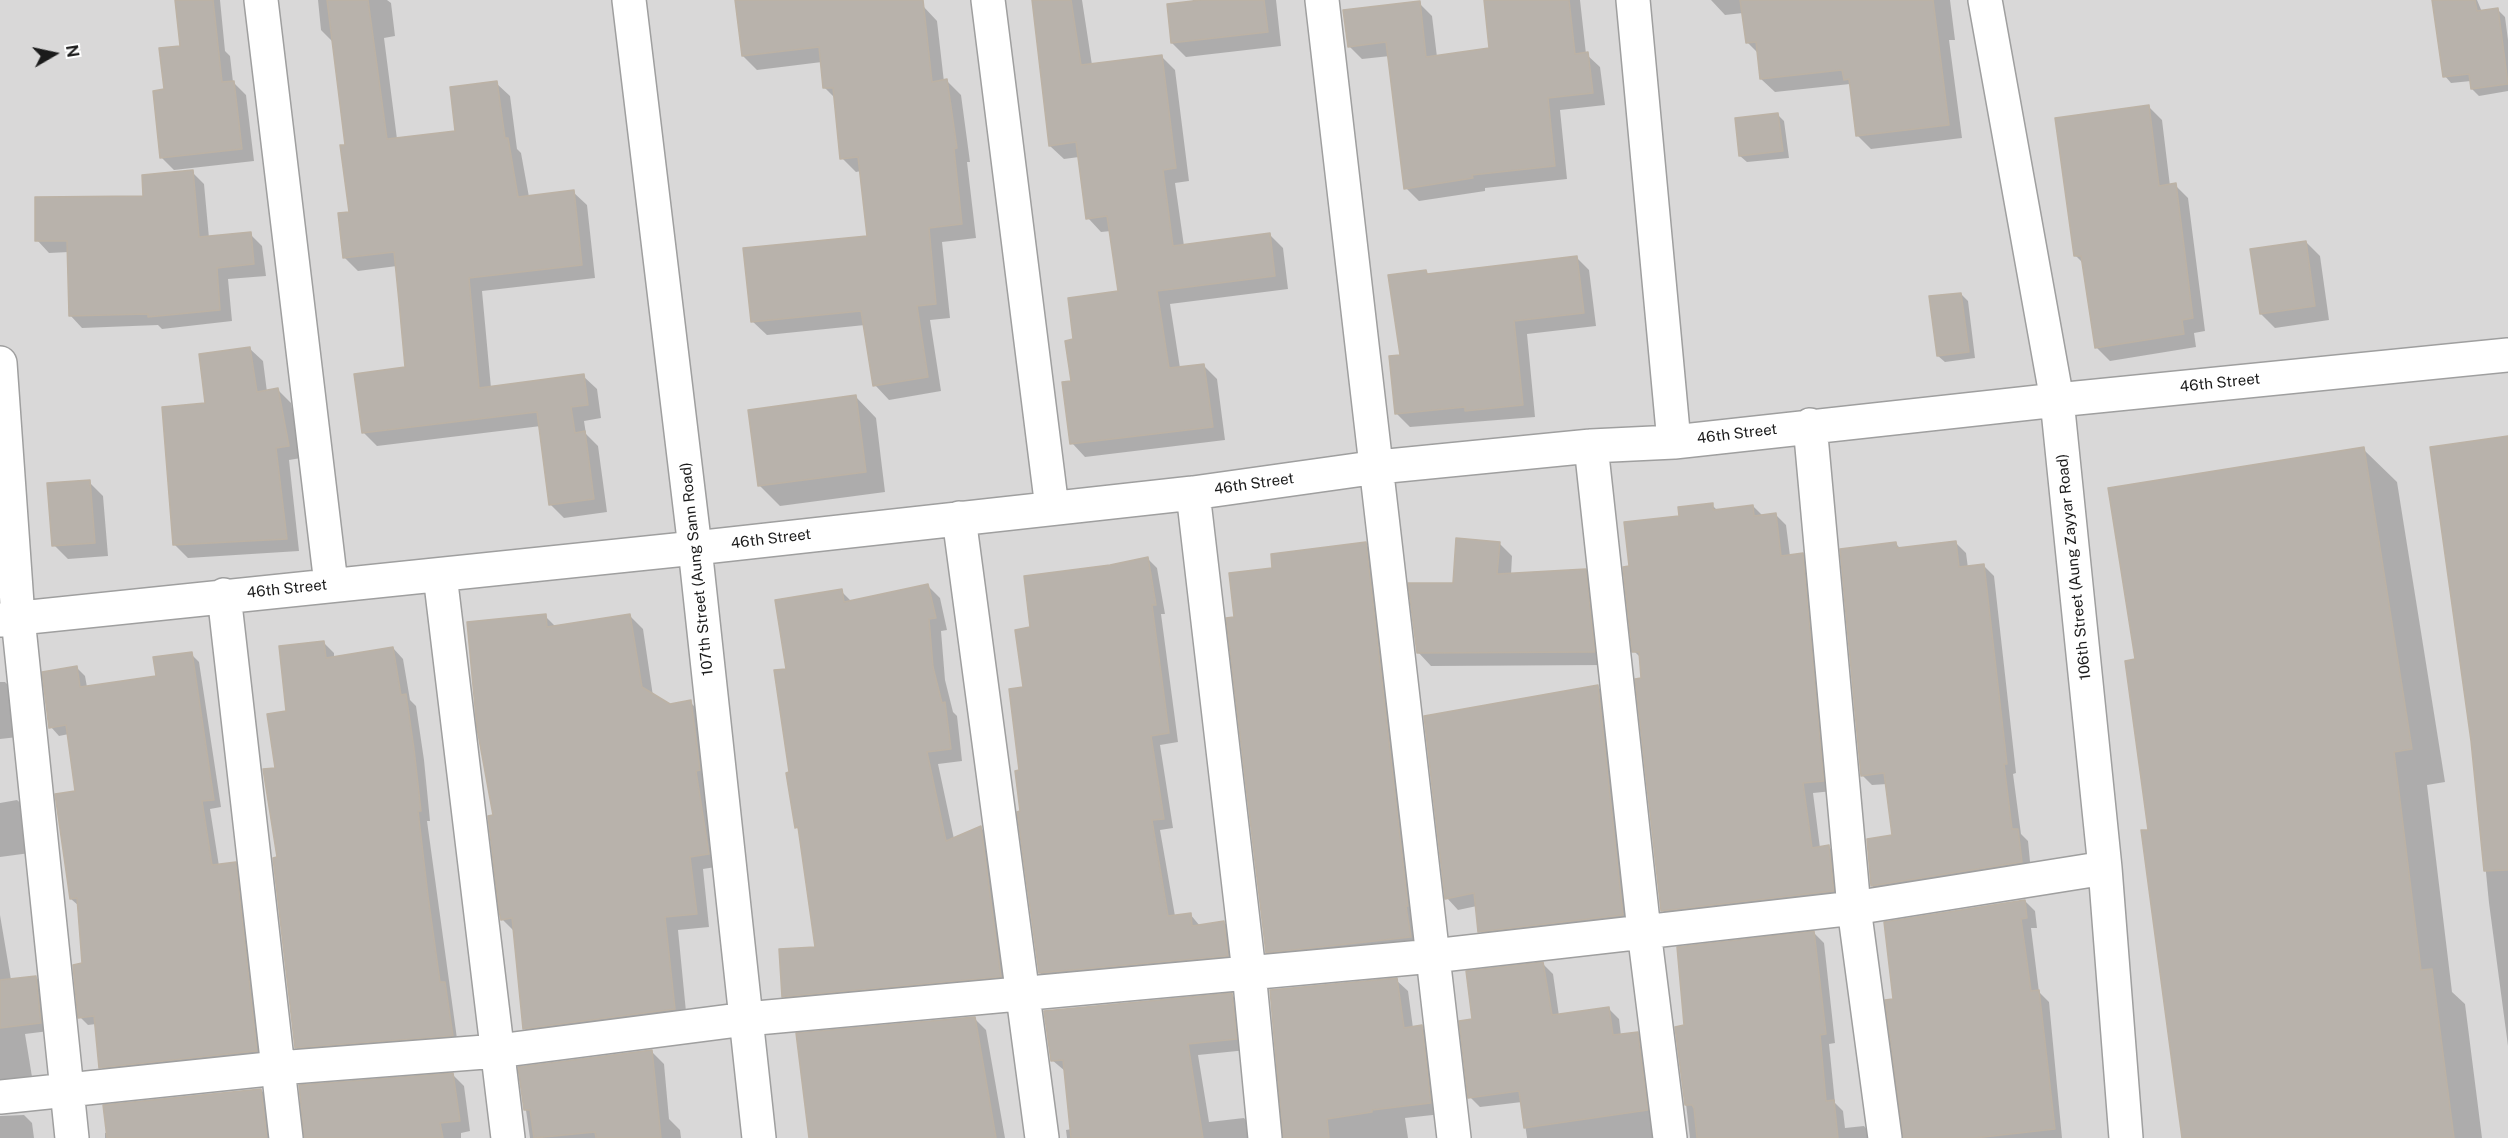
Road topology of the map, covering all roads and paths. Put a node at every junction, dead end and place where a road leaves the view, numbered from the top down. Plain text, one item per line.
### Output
1 (261, 0) edge
2 (629, 0) edge
3 (988, 0) edge
4 (1322, 0) edge
5 (1633, 0) edge
6 (1985, 0) edge
7 (2508, 355) edge
8 (0, 363) edge
9 (2056, 400) junction
10 (1810, 425) junction
11 (1674, 442) junction
12 (1591, 446) junction
13 (1378, 467) junction
14 (1193, 493) junction
15 (1052, 508) junction
16 (959, 518) junction
17 (695, 548) junction
18 (440, 575) junction
19 (331, 584) junction
20 (224, 595) junction
21 (9, 619) edge
22 (2105, 868) junction
23 (1854, 908) junction
24 (1644, 931) junction
25 (1433, 956) junction
26 (1249, 972) junction
27 (1022, 996) junction
28 (746, 1019) junction
29 (498, 1051) junction
30 (278, 1068) junction
31 (66, 1092) junction
32 (0, 1097) edge
33 (72, 1138) edge
34 (286, 1138) edge
35 (508, 1138) edge
36 (759, 1138) edge
37 (1042, 1138) edge
38 (1265, 1138) edge
39 (1454, 1138) edge
40 (1670, 1138) edge
41 (1885, 1138) edge
42 (2126, 1138) edge

1 - 19 street
2 - 17 street, 107th Street (Aung Sann Road)
3 - 15 street
4 - 13 street
5 - 11 street
6 - 9 street, 106th Street (Aung Zayyar Road)
7 - 9 street, 46th Street
8 - 21 street
9 - 10 street, 46th Street
9 - 22 street, 106th Street (Aung Zayyar Road)
10 - 11 street, 46th Street
10 - 23 street
11 - 12 street, 46th Street
12 - 13 street, 46th Street
12 - 24 street
13 - 14 street, 46th Street
13 - 25 street
14 - 15 street, 46th Street
14 - 26 street
15 - 16 street, 46th Street
16 - 17 street, 46th Street
16 - 27 street
17 - 18 street, 46th Street
17 - 28 street, 107th Street (Aung Sann Road)
18 - 19 street, 46th Street
18 - 29 street
19 - 20 street, 46th Street
20 - 21 street, 46th Street
20 - 30 street
21 - 31 street
22 - 23 street
22 - 42 street, 106th Street (Aung Zayyar Road)
23 - 24 street
23 - 41 street
24 - 25 street
24 - 40 street
25 - 26 street
25 - 39 street
26 - 27 street
26 - 38 street
27 - 28 street
27 - 37 street
28 - 29 street
28 - 36 street, 107th Street (Aung Sann Road)
29 - 30 street
29 - 35 street
30 - 31 street
30 - 34 street
31 - 32 street
31 - 33 street

